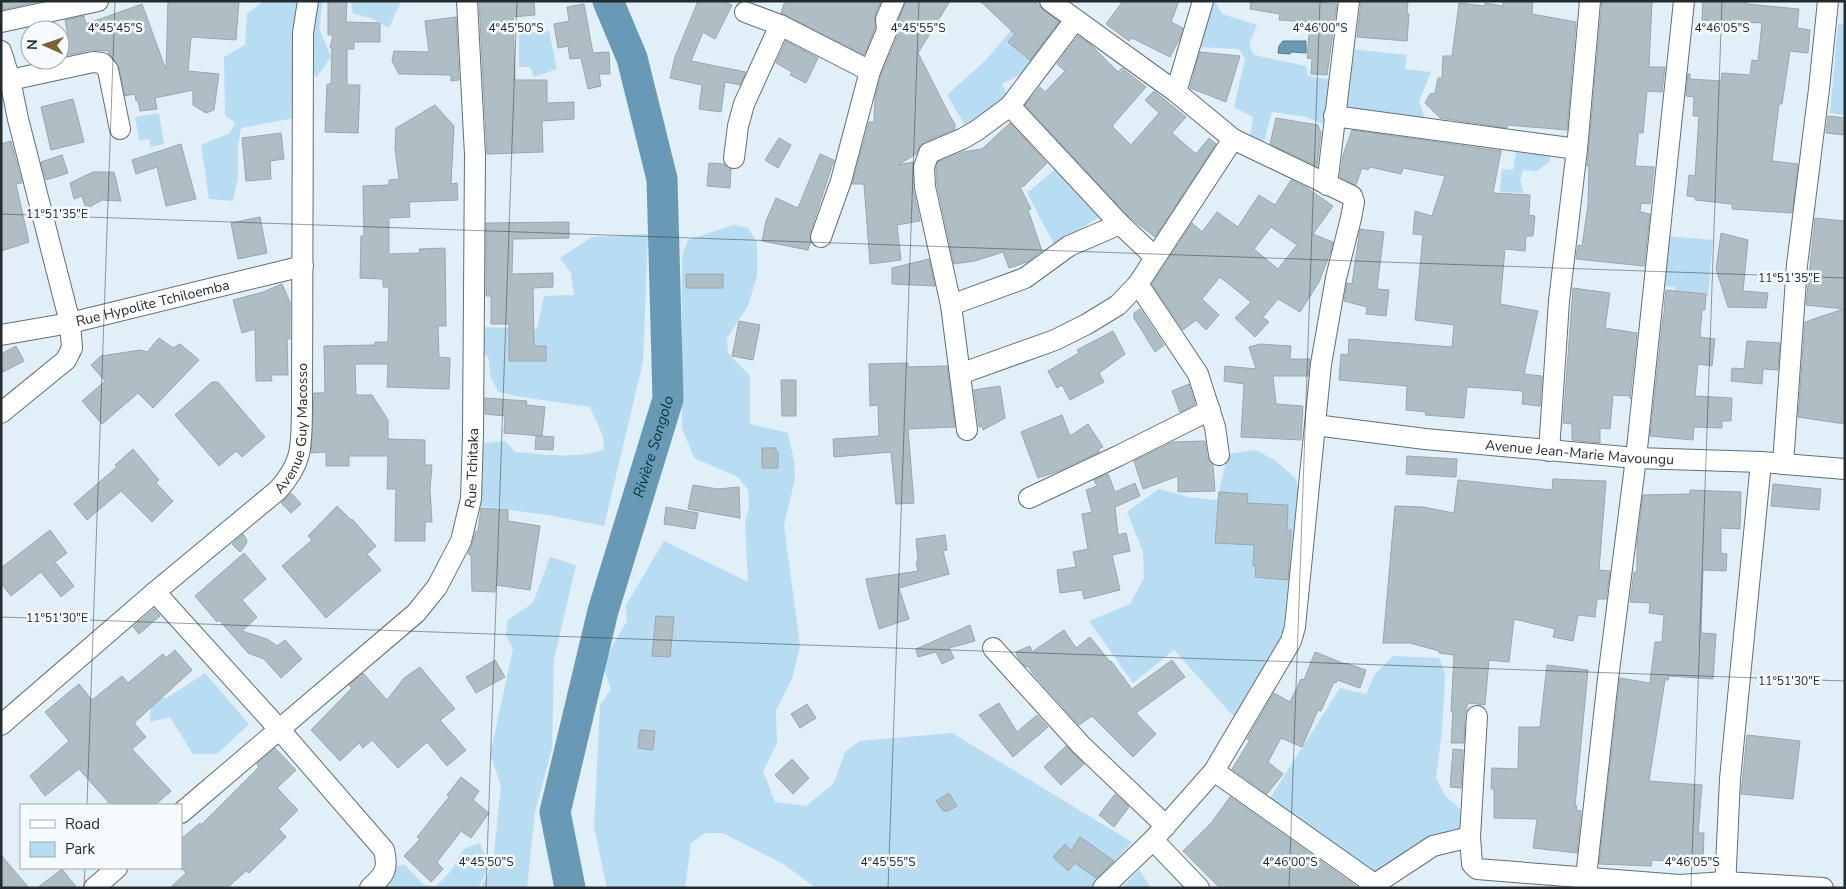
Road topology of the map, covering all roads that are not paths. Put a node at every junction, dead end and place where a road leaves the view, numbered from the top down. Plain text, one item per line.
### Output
1 (98, 1) edge
2 (308, 1) edge
3 (467, 1) edge
4 (894, 1) edge
5 (1050, 1) edge
6 (1203, 1) edge
7 (1349, 1) edge
8 (1590, 1) edge
9 (1684, 1) edge
10 (1828, 1) edge
11 (745, 12) dead end
12 (1075, 20) junction
13 (1, 22) edge
14 (780, 25) junction
15 (1, 51) edge
16 (870, 71) junction
17 (10, 80) junction
18 (1176, 92) junction
19 (1010, 106) junction
20 (1334, 116) junction
21 (10, 121) edge
22 (120, 129) dead end
23 (1233, 139) junction
24 (1577, 149) junction
25 (734, 158) dead end
26 (1327, 185) junction
27 (1120, 224) junction
28 (821, 237) dead end
29 (1155, 258) junction
30 (303, 266) junction
31 (1138, 284) junction
32 (951, 305) junction
33 (70, 323) junction
34 (1, 335) edge
35 (960, 374) junction
36 (1210, 410) junction
37 (1, 413) edge
38 (1315, 425) junction
39 (967, 430) dead end
40 (1549, 451) junction
41 (1219, 455) dead end
42 (1636, 458) junction
43 (1761, 462) junction
44 (1783, 464) junction
45 (1845, 469) edge
46 (1029, 498) dead end
47 (155, 592) junction
48 (993, 648) dead end
49 (1477, 716) dead end
50 (1, 725) edge
51 (279, 729) junction
52 (1214, 771) junction
53 (182, 812) edge
54 (1166, 826) junction
55 (1470, 837) junction
56 (1153, 840) junction
57 (116, 869) edge
58 (1586, 877) junction
59 (1524, 880) edge
60 (1725, 885) edge
61 (1371, 886) edge
62 (94, 888) edge
63 (370, 888) edge
64 (1103, 888) edge
65 (1199, 888) edge
66 (1822, 888) edge

1 - 13 street
2 - 30 street, Avenue Guy Macosso
3 - 51 street, Rue Tchitaka
4 - 16 street
5 - 12 street
6 - 18 street
7 - 20 street
8 - 24 street
9 - 42 street
10 - 44 street
11 - 14 street
12 - 18 street
12 - 19 street
14 - 16 street
14 - 25 street
15 - 17 street
16 - 28 street
17 - 21 street
17 - 22 street
18 - 23 street
19 - 27 street
19 - 32 street
20 - 24 street
20 - 26 street
21 - 33 street
23 - 26 street
23 - 29 street
24 - 40 street
26 - 38 street
27 - 29 street
27 - 32 street
29 - 31 street
30 - 33 street, Rue Hypolite Tchiloemba
30 - 47 street, Avenue Guy Macosso
31 - 35 street
31 - 36 street
32 - 35 street
33 - 34 street, Rue Hypolite Tchiloemba
33 - 37 street
35 - 39 street
36 - 41 street
36 - 46 street
38 - 40 street, Avenue Jean-Marie Mavoungu
38 - 52 street
40 - 42 street, Avenue Jean-Marie Mavoungu
42 - 43 street, Avenue Jean-Marie Mavoungu
42 - 58 street
43 - 44 street, Avenue Jean-Marie Mavoungu
43 - 60 street
44 - 45 street, Avenue Jean-Marie Mavoungu
47 - 50 street, Avenue Guy Macosso
47 - 51 street
48 - 54 street
49 - 55 street
51 - 53 street, Rue Tchitaka
51 - 63 street
52 - 54 street
52 - 61 street
54 - 56 street
55 - 59 street
55 - 61 street
56 - 64 street
56 - 65 street
57 - 62 street
58 - 59 street
58 - 60 street
60 - 66 street

